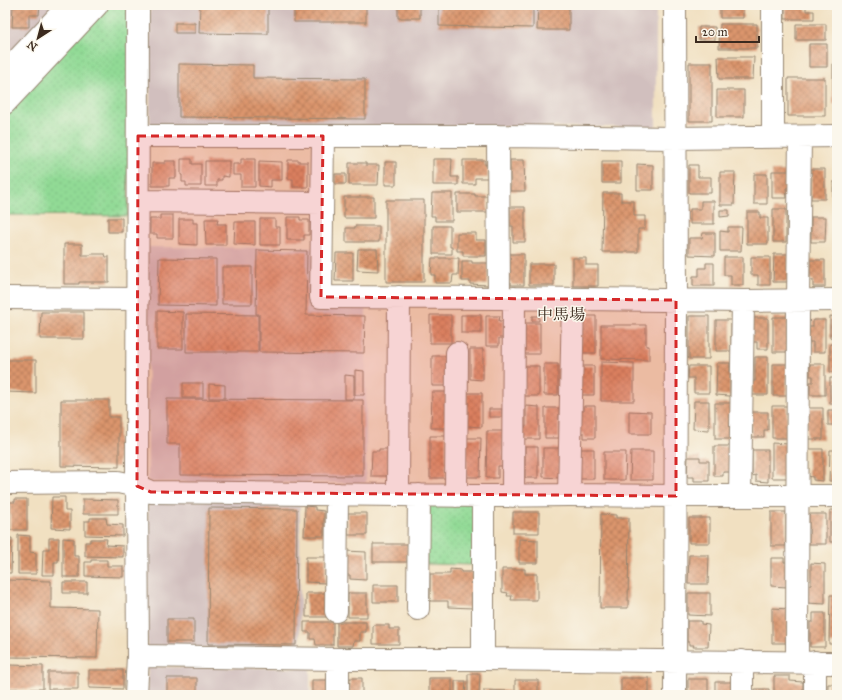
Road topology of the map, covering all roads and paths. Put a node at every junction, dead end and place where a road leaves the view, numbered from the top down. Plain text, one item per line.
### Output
1 (69, 5) edge
2 (97, 5) edge
3 (138, 5) edge
4 (675, 5) edge
5 (773, 5) edge
6 (5, 73) edge
7 (5, 103) edge
8 (138, 136) junction
9 (323, 136) junction
10 (498, 136) junction
11 (837, 136) edge
12 (773, 137) junction
13 (800, 137) junction
14 (676, 138) junction
15 (138, 201) junction
16 (322, 203) junction
17 (399, 297) junction
18 (5, 298) edge
19 (506, 298) junction
20 (138, 299) junction
21 (573, 299) junction
22 (676, 300) junction
23 (798, 300) junction
24 (837, 300) edge
25 (742, 301) junction
26 (457, 353) dead end
27 (5, 483) edge
28 (137, 486) junction
29 (337, 494) junction
30 (408, 495) junction
31 (570, 495) junction
32 (798, 495) junction
33 (456, 496) junction
34 (483, 496) junction
35 (513, 496) junction
36 (676, 496) junction
37 (740, 496) junction
38 (837, 496) edge
39 (418, 608) dead end
40 (336, 611) dead end
41 (138, 656) junction
42 (338, 659) junction
43 (483, 659) junction
44 (675, 661) junction
45 (742, 661) junction
46 (806, 662) junction
47 (837, 663) edge
48 (136, 695) edge
49 (338, 695) edge
50 (675, 695) edge
51 (742, 695) edge
52 (815, 695) edge

1 - 6 street
2 - 7 street
3 - 8 street
4 - 14 street
5 - 12 street
8 - 9 street
8 - 15 street
9 - 10 street
9 - 16 street
10 - 14 street
10 - 19 street
11 - 13 street
12 - 13 street
12 - 14 street
13 - 23 street
14 - 22 street
15 - 16 street
15 - 20 street
16 - 17 street
17 - 19 street
17 - 30 street
18 - 20 street
19 - 21 street
19 - 35 street
20 - 28 street
21 - 22 street
21 - 31 street
22 - 25 street
22 - 36 street
23 - 24 street
23 - 25 street
23 - 32 street
25 - 37 street
26 - 33 street
27 - 28 street
28 - 29 street
28 - 41 street
29 - 30 street
29 - 40 street
30 - 33 street
30 - 39 street
31 - 35 street
31 - 36 street
32 - 37 street
32 - 38 street
32 - 46 street
33 - 34 street
34 - 35 street
34 - 43 street
36 - 37 street
36 - 44 street
41 - 42 street
41 - 48 street
42 - 43 street
42 - 49 street
43 - 44 street
44 - 45 street
44 - 50 street
45 - 46 street
45 - 51 street
46 - 47 street
46 - 52 street

